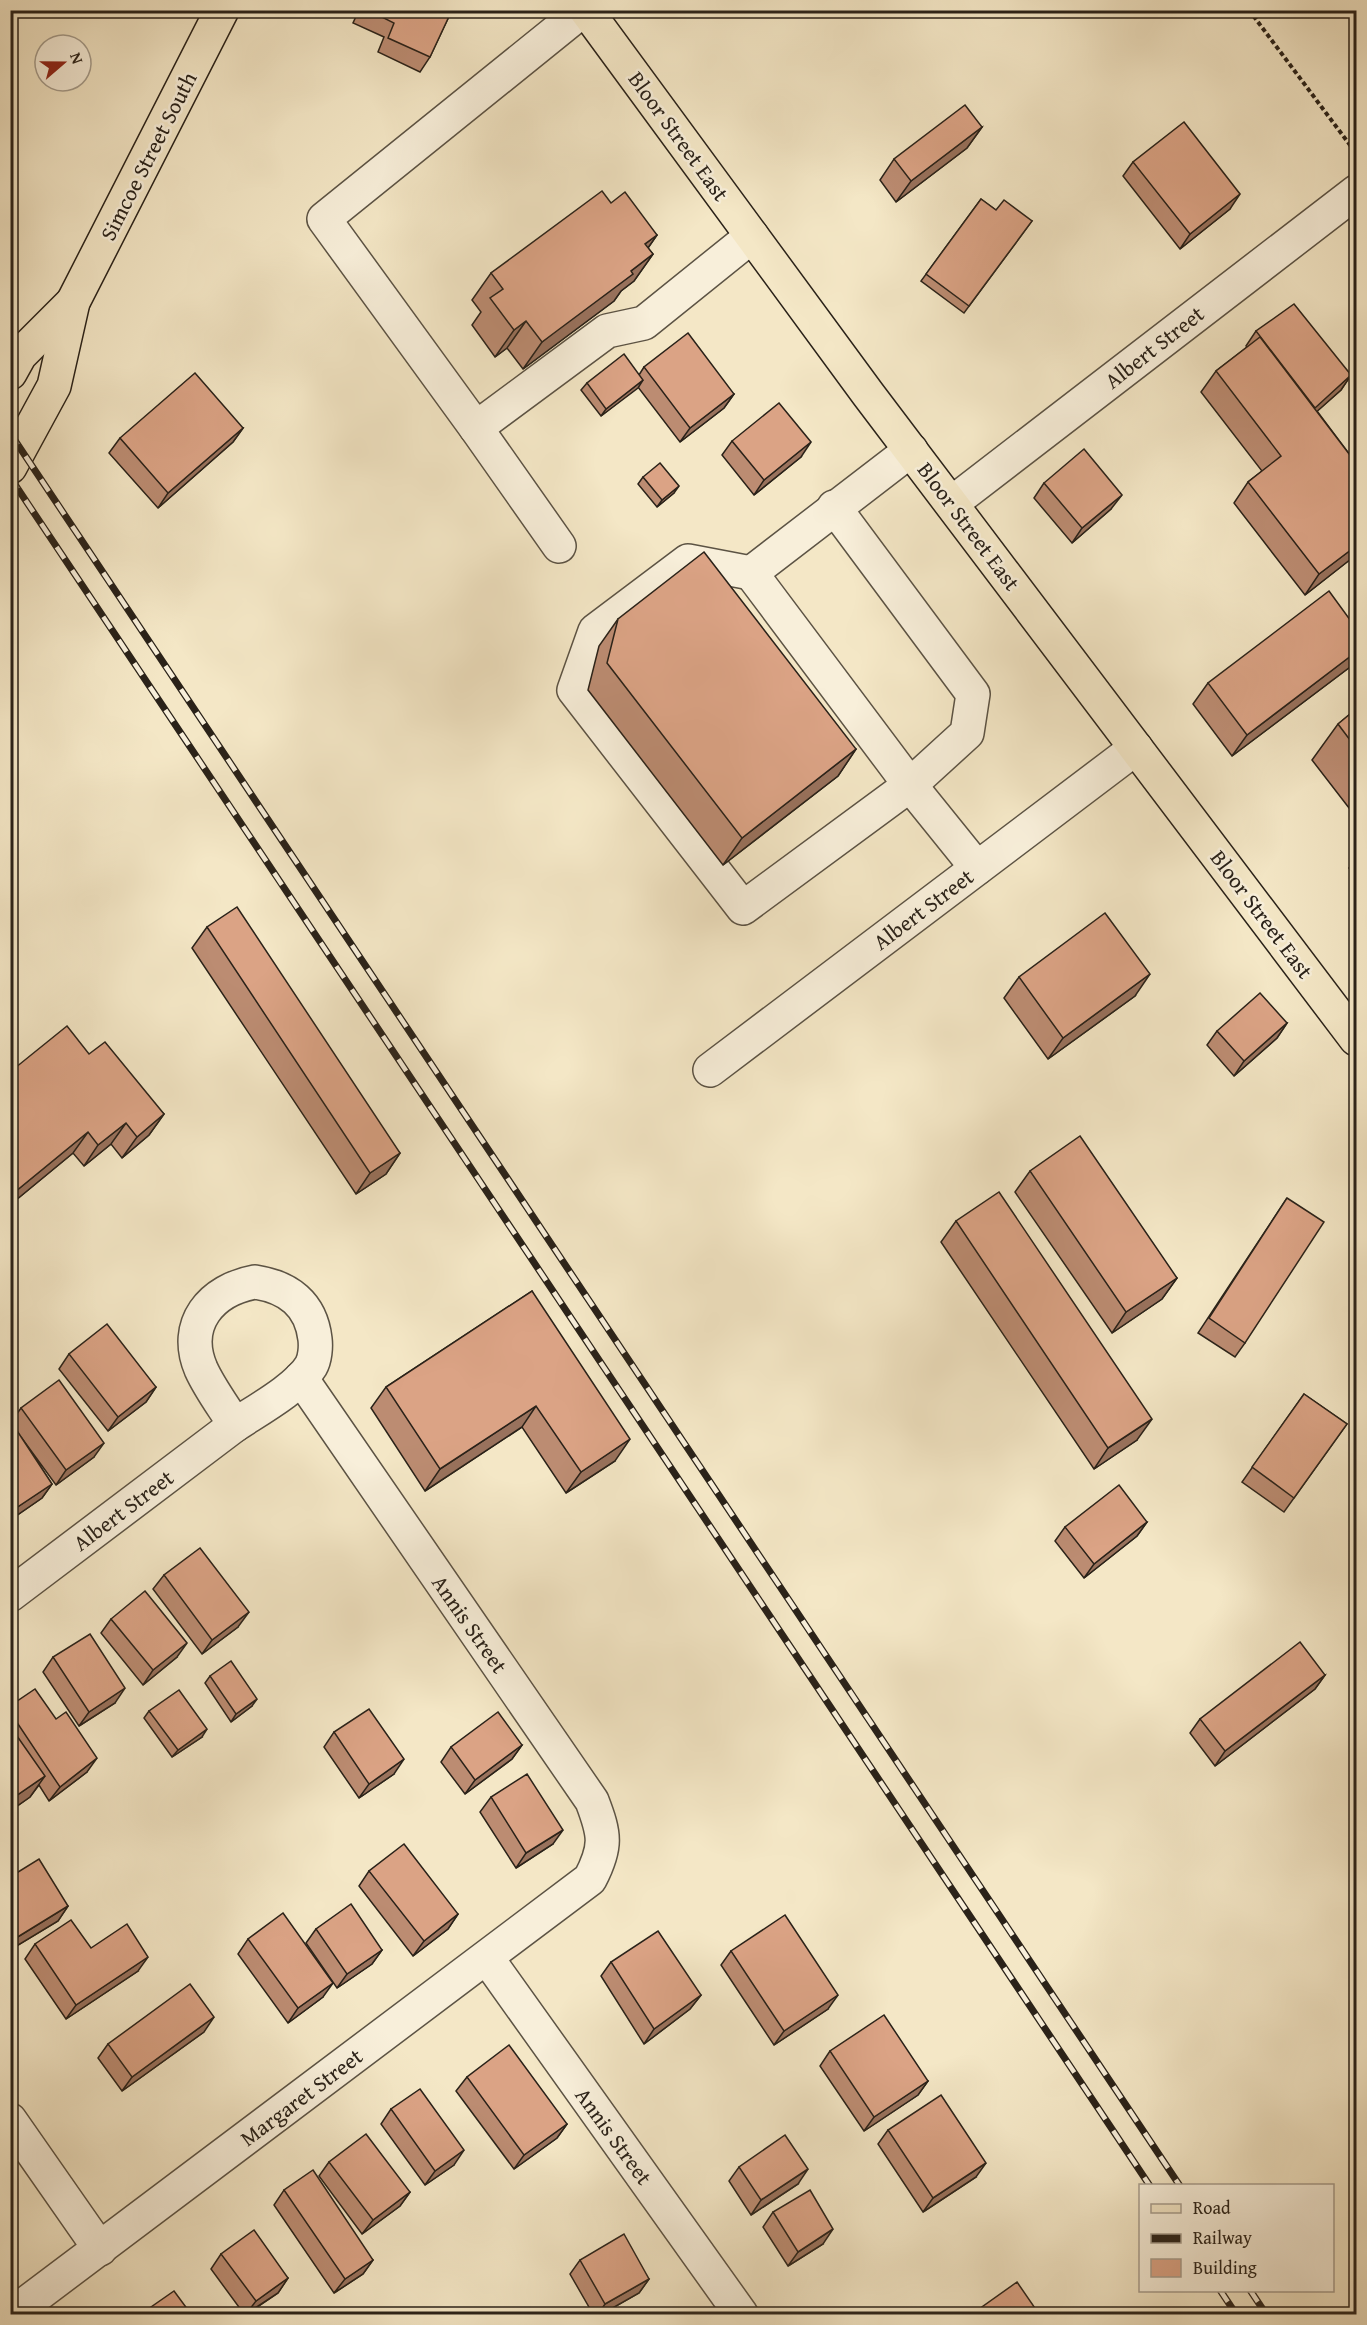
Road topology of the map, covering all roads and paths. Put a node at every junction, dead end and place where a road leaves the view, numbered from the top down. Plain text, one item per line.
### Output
1 (222, 10) edge
2 (585, 10) edge
3 (1249, 10) edge
4 (1356, 153) edge
5 (1356, 192) edge
6 (752, 236) junction
7 (73, 302) junction
8 (10, 373) edge
9 (476, 428) junction
10 (911, 450) junction
11 (10, 467) edge
12 (952, 503) junction
13 (834, 507) junction
14 (559, 546) dead end
15 (751, 573) junction
16 (1136, 748) junction
17 (910, 785) junction
18 (977, 868) junction
19 (1356, 1039) edge
20 (710, 1070) dead end
21 (301, 1378) junction
22 (235, 1425) junction
23 (10, 1595) edge
24 (590, 1879) joint
25 (487, 1958) junction
26 (10, 2120) edge
27 (100, 2249) junction
28 (12, 2314) edge
29 (741, 2314) edge

1 - 7 main road, Simcoe Street South
2 - 6 main road, Bloor Street East
2 - 9 street
3 - 4 path
5 - 12 street, Albert Street
6 - 9 street
6 - 10 main road, Bloor Street East
7 - 8 main road, Simcoe Street South
7 - 11 main road, Simcoe Street South
9 - 14 street
10 - 12 main road, Bloor Street East
10 - 13 street
12 - 16 main road, Bloor Street East
13 - 15 street
13 - 17 street
15 - 17 street
15 - 17 street
16 - 18 street, Albert Street
16 - 19 main road, Bloor Street East
17 - 18 street
18 - 20 street, Albert Street
21 - 22 street, Albert Street
21 - 22 street, Albert Street
21 - 24 street, Annis Street
22 - 23 street, Albert Street
24 - 25 street, Margaret Street
25 - 27 street, Margaret Street
25 - 29 street, Annis Street
26 - 27 street
27 - 28 street, Margaret Street

